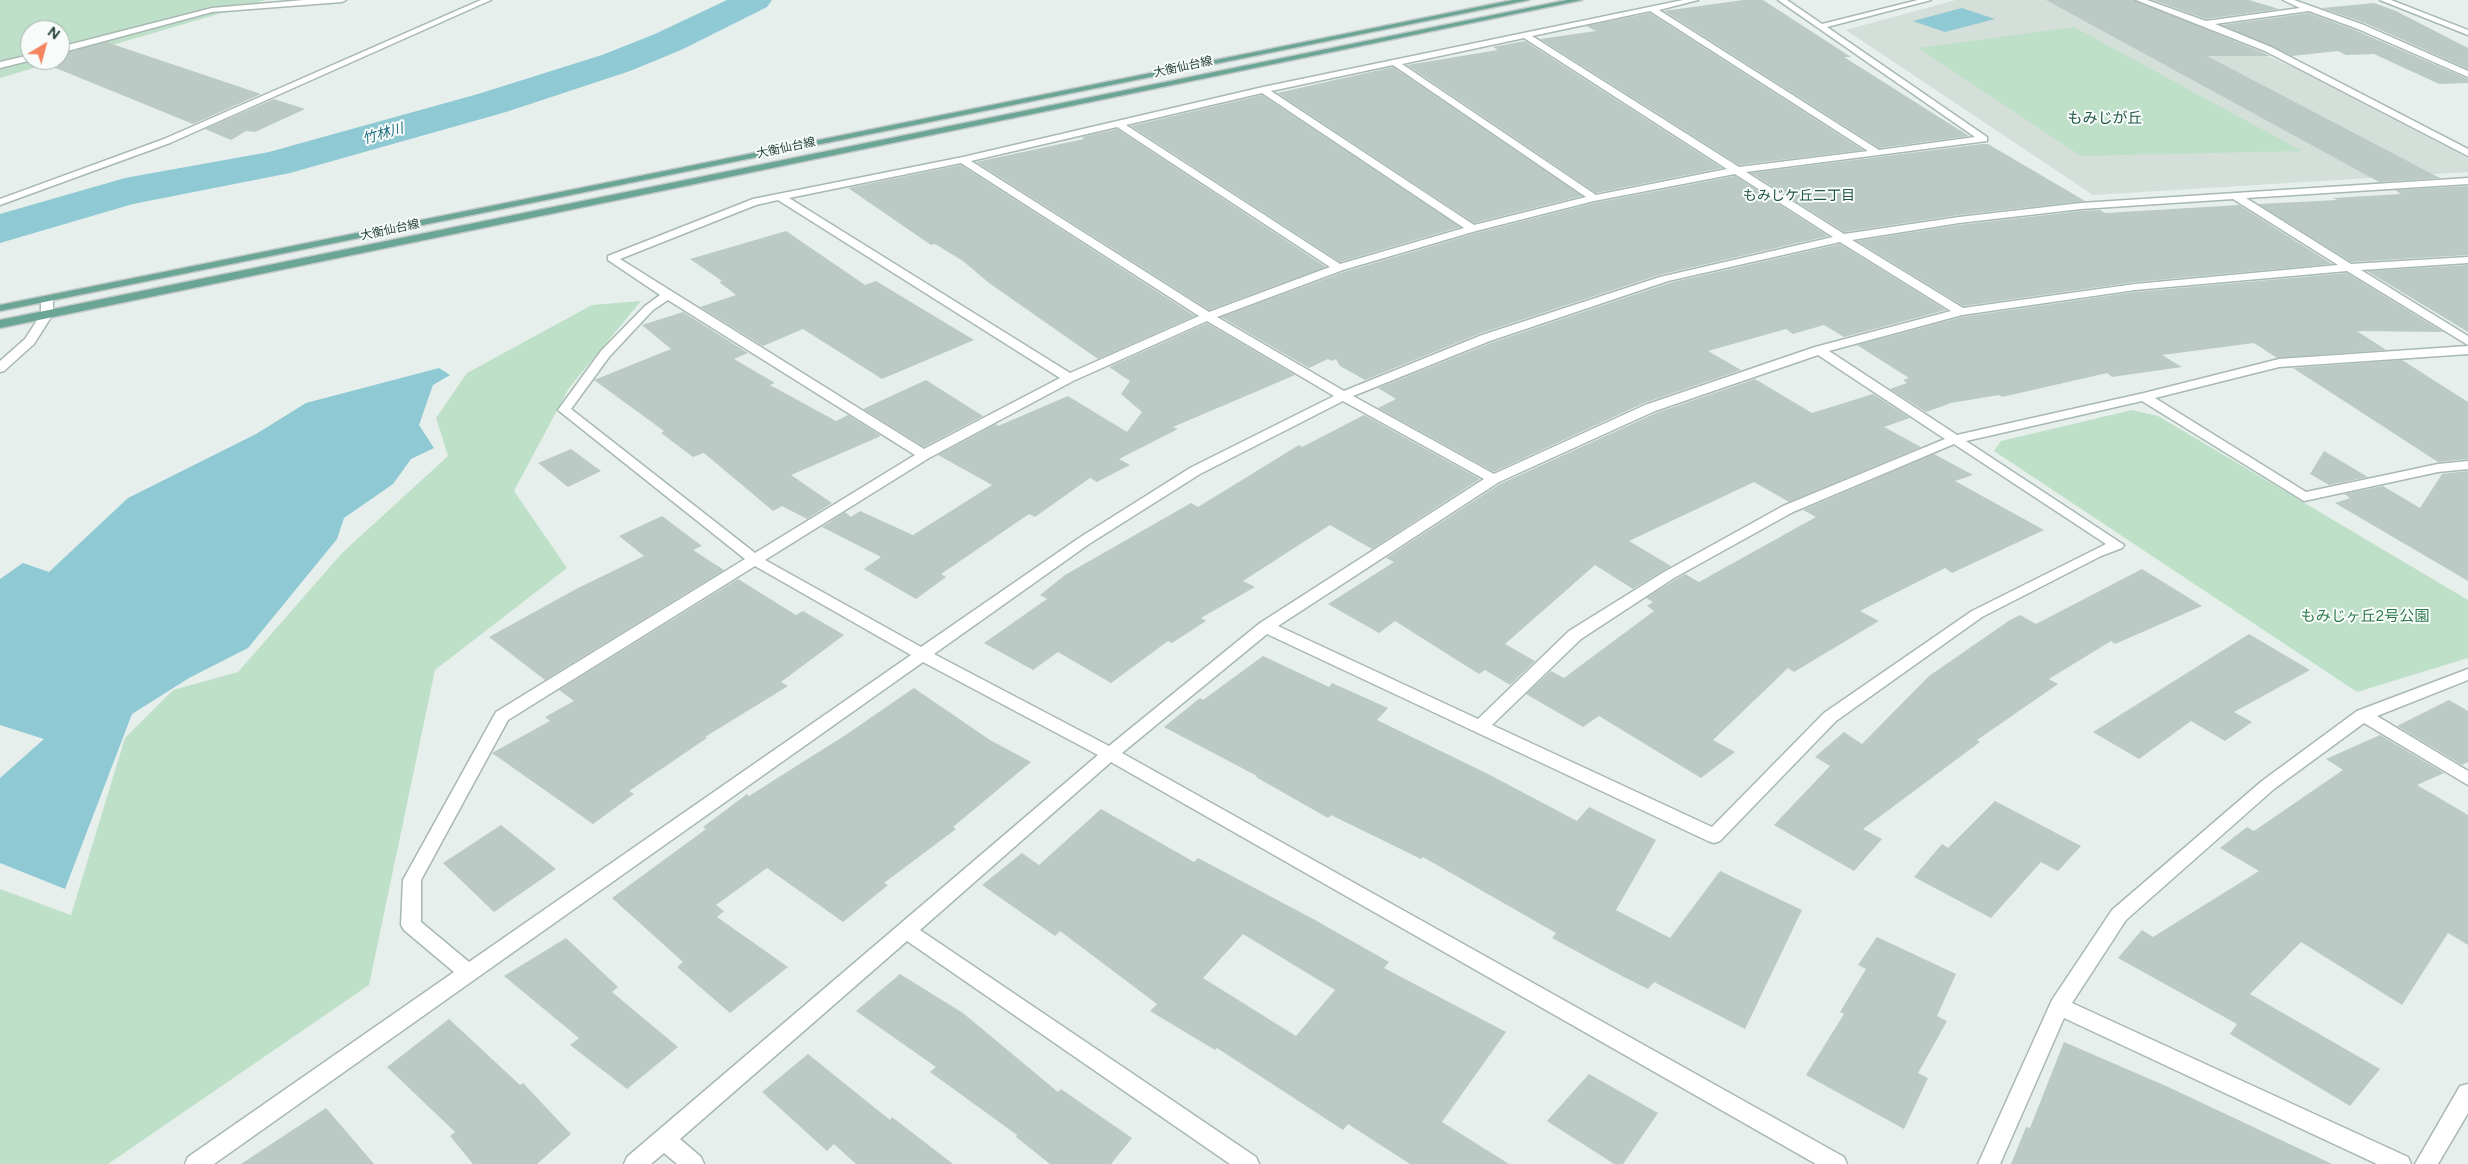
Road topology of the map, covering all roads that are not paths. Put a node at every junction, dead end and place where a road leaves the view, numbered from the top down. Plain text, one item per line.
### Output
1 (342, 0) edge
2 (487, 0) edge
3 (1524, 0) edge
4 (1578, 0) edge
5 (1694, 0) edge
6 (1782, 0) edge
7 (1927, 0) edge
8 (2140, 0) edge
9 (2287, 0) edge
10 (2384, 0) edge
11 (1652, 8) junction
12 (2310, 8) junction
13 (2205, 23) junction
14 (1822, 26) junction
15 (2468, 33) edge
16 (1525, 35) junction
17 (70, 47) edge
18 (20, 60) edge
19 (1396, 63) junction
20 (0, 65) edge
21 (2468, 74) edge
22 (1263, 90) junction
23 (1119, 124) junction
24 (1876, 152) junction
25 (2468, 153) edge
26 (963, 160) junction
27 (1735, 171) junction
28 (2468, 181) edge
29 (779, 196) junction
30 (2236, 196) junction
31 (1594, 198) junction
32 (0, 202) edge
33 (1472, 229) junction
34 (1842, 238) junction
35 (2468, 260) edge
36 (2351, 267) junction
37 (1339, 268) junction
38 (668, 294) junction
39 (47, 299) junction
40 (0, 308) edge
41 (1961, 312) junction
42 (47, 314) junction
43 (1208, 316) junction
44 (0, 324) edge
45 (2468, 341) edge
46 (1819, 350) junction
47 (2468, 350) edge
48 (0, 368) edge
49 (1069, 378) junction
50 (1343, 396) junction
51 (2144, 397) junction
52 (1956, 439) junction
53 (924, 455) junction
54 (2468, 465) edge
55 (1494, 479) junction
56 (756, 560) junction
57 (1266, 627) junction
58 (921, 654) junction
59 (2468, 674) edge
60 (2363, 715) junction
61 (1479, 728) junction
62 (1110, 754) junction
63 (2468, 779) edge
64 (907, 931) junction
65 (466, 972) junction
66 (2059, 1006) junction
67 (2468, 1093) edge
68 (664, 1139) junction
69 (196, 1164) edge
70 (635, 1164) edge
71 (693, 1164) edge
72 (1248, 1164) edge
73 (1836, 1164) edge
74 (1989, 1164) edge
75 (2400, 1164) edge
76 (2426, 1164) edge

1 - 17 street
2 - 32 street
3 - 39 main road, 大衡仙台線
4 - 42 main road, 大衡仙台線
5 - 11 street
6 - 14 street
7 - 14 street
8 - 13 street
9 - 12 street
10 - 15 street
11 - 16 street
11 - 24 street
12 - 13 street
12 - 21 street
13 - 25 street
14 - 24 street
16 - 19 street
16 - 27 street
18 - 20 street
19 - 22 street
19 - 31 street
22 - 23 street
22 - 33 street
23 - 26 street
23 - 37 street
24 - 27 street
26 - 29 street
26 - 43 street
27 - 31 street
27 - 34 street
28 - 30 street
29 - 38 street
29 - 49 street
30 - 34 street
30 - 36 street
31 - 33 street
33 - 37 street
34 - 41 street
34 - 50 street
35 - 36 street
36 - 41 street
36 - 45 street
37 - 43 street
38 - 53 street
38 - 56 street
39 - 40 main road, 大衡仙台線
39 - 42 street
41 - 46 street
42 - 44 main road, 大衡仙台線
42 - 48 street
43 - 49 street
43 - 50 street
46 - 52 street
46 - 55 street
47 - 51 street
49 - 53 street
50 - 55 street
50 - 58 street
51 - 52 street
51 - 54 street
52 - 61 street
52 - 61 street
53 - 56 street
55 - 57 street
56 - 58 street
56 - 65 street
57 - 61 street
57 - 62 street
58 - 62 street
58 - 65 street
59 - 60 street
60 - 63 street
60 - 66 street
62 - 64 street
62 - 73 street
64 - 68 street
64 - 72 street
65 - 69 street
66 - 74 street
66 - 75 street
67 - 76 street
68 - 70 street
68 - 71 street

